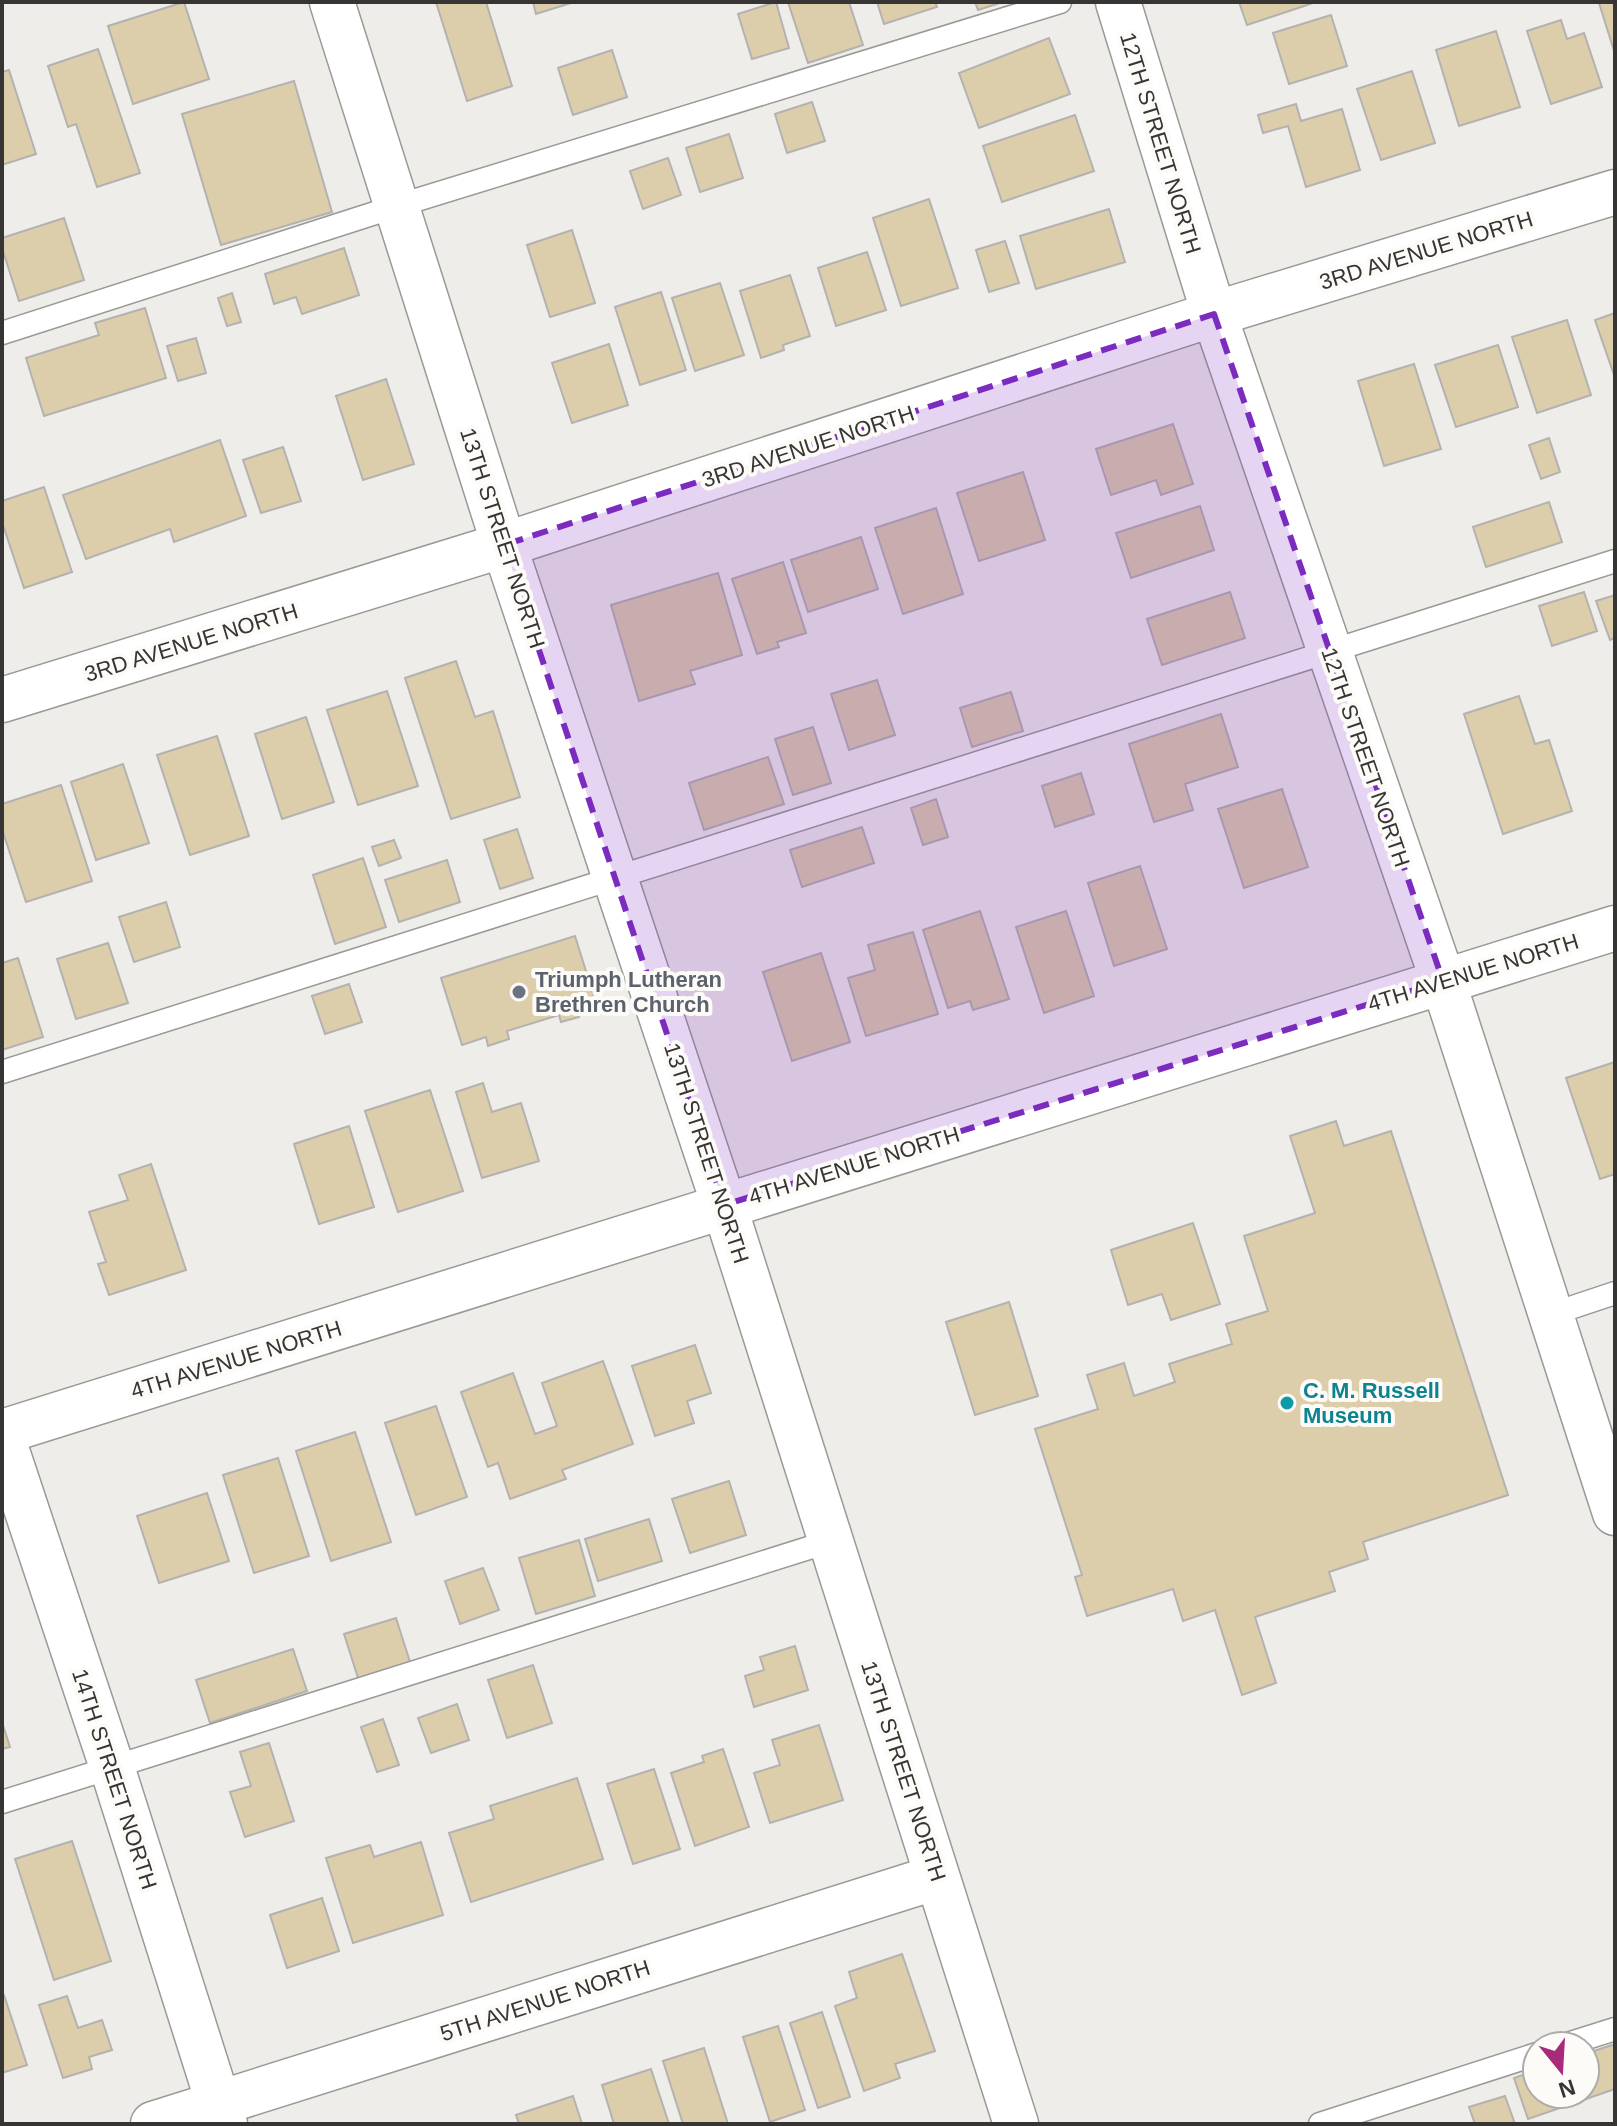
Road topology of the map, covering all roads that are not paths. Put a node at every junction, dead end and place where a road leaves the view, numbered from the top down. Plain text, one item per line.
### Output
1 (332, 2) edge
2 (1060, 2) edge
3 (1118, 2) edge
4 (1615, 192) edge
5 (397, 206) junction
6 (1214, 314) junction
7 (2, 333) edge
8 (504, 545) junction
9 (1615, 561) edge
10 (1330, 652) junction
11 (2, 700) edge
12 (615, 877) junction
13 (1615, 928) edge
14 (1443, 981) junction
15 (2, 1072) edge
16 (724, 1205) junction
17 (1615, 1293) edge
18 (1549, 1315) junction
19 (2, 1434) edge
20 (1615, 1513) edge
21 (831, 1541) junction
22 (112, 1767) junction
23 (2, 1802) edge
24 (937, 1877) junction
25 (1521, 2059) edge
26 (222, 2114) edge
27 (153, 2124) edge
28 (1016, 2124) edge
29 (1320, 2124) edge

1 - 5 street, 13TH STREET NORTH
2 - 5 lane
3 - 6 street, 12TH STREET NORTH
4 - 6 street, 3RD AVENUE NORTH
5 - 7 lane
5 - 8 street, 13TH STREET NORTH
6 - 8 street, 3RD AVENUE NORTH
6 - 10 street, 12TH STREET NORTH
8 - 11 street, 3RD AVENUE NORTH
8 - 12 street, 13TH STREET NORTH
9 - 10 lane
10 - 12 lane
10 - 14 street, 12TH STREET NORTH
12 - 15 lane
12 - 16 street, 13TH STREET NORTH
13 - 14 street, 4TH AVENUE NORTH
14 - 16 street, 4TH AVENUE NORTH
14 - 18 street, 12TH STREET NORTH
16 - 19 street, 4TH AVENUE NORTH
16 - 21 street, 13TH STREET NORTH
17 - 18 lane
18 - 20 street, 12TH STREET NORTH
19 - 22 street, 14TH STREET NORTH
21 - 22 lane
21 - 24 street, 13TH STREET NORTH
22 - 23 lane
22 - 26 street, 14TH STREET NORTH
24 - 26 street, 5TH AVENUE NORTH
24 - 28 street, 13TH STREET NORTH
25 - 29 lane
26 - 27 street, 5TH AVENUE NORTH

